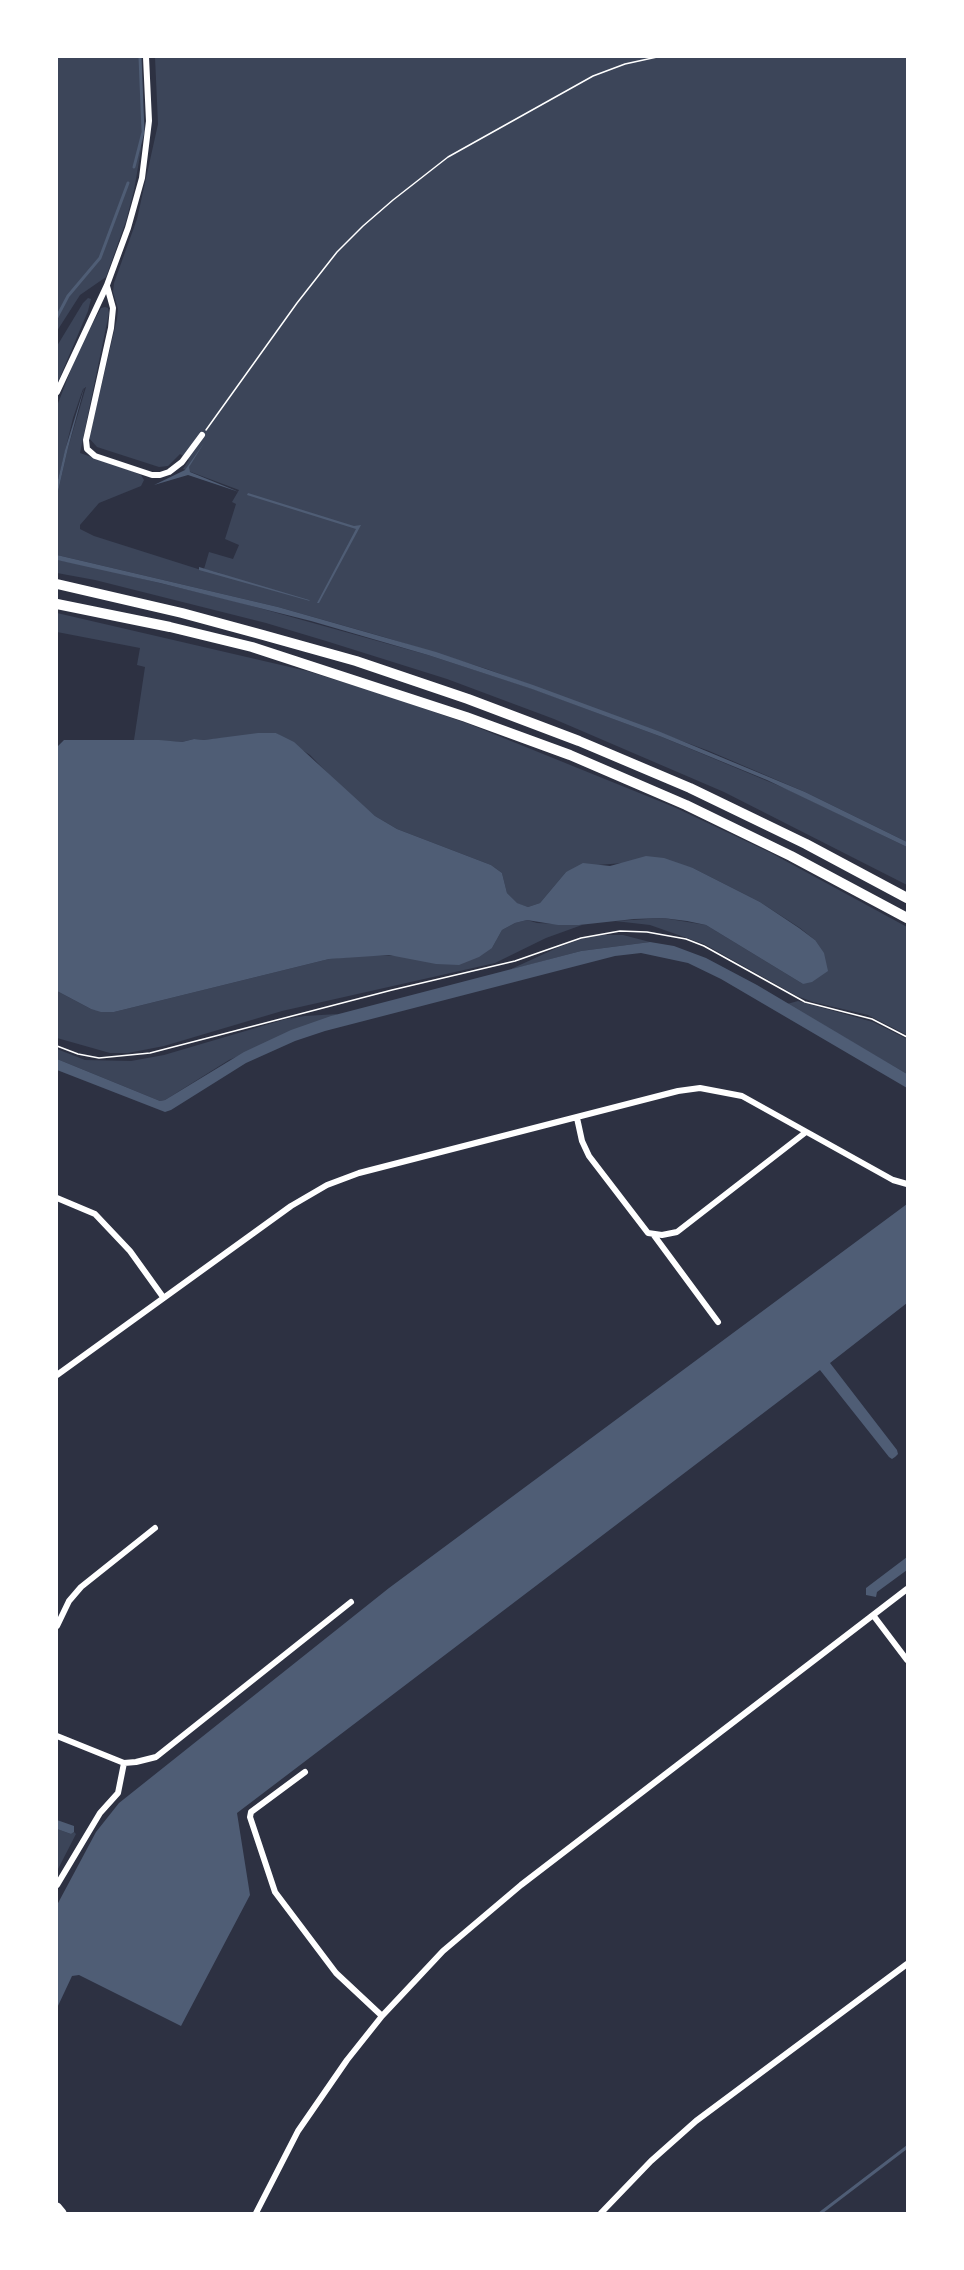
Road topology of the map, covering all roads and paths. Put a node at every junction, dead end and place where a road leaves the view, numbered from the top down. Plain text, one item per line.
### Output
1 (146, 57) edge
2 (657, 57) edge
3 (107, 285) junction
4 (57, 392) edge
5 (202, 435) joint
6 (57, 584) edge
7 (57, 604) edge
8 (907, 898) edge
9 (907, 918) edge
10 (907, 1037) edge
11 (57, 1046) edge
12 (577, 1118) junction
13 (806, 1132) junction
14 (907, 1184) edge
15 (57, 1198) edge
16 (653, 1234) junction
17 (163, 1297) junction
18 (717, 1322) dead end
19 (57, 1376) edge
20 (155, 1528) dead end
21 (907, 1589) edge
22 (351, 1602) dead end
23 (873, 1615) junction
24 (57, 1626) edge
25 (907, 1660) edge
26 (57, 1736) edge
27 (124, 1763) junction
28 (305, 1772) dead end
29 (57, 1885) edge
30 (907, 1964) edge
31 (382, 2016) junction
32 (57, 2207) edge
33 (62, 2213) edge
34 (256, 2213) edge
35 (601, 2213) edge

1 - 3 street
2 - 5 path
3 - 4 street
3 - 5 street
6 - 8 highway
7 - 9 highway
10 - 11 path
12 - 13 street
12 - 16 street
12 - 17 street
13 - 14 street
13 - 16 street
15 - 17 street
16 - 18 street
17 - 19 street
20 - 24 street
21 - 23 street
22 - 27 street
23 - 25 street
23 - 31 street
26 - 27 street
27 - 29 street
28 - 31 street
30 - 35 street
31 - 34 street
32 - 33 main road

